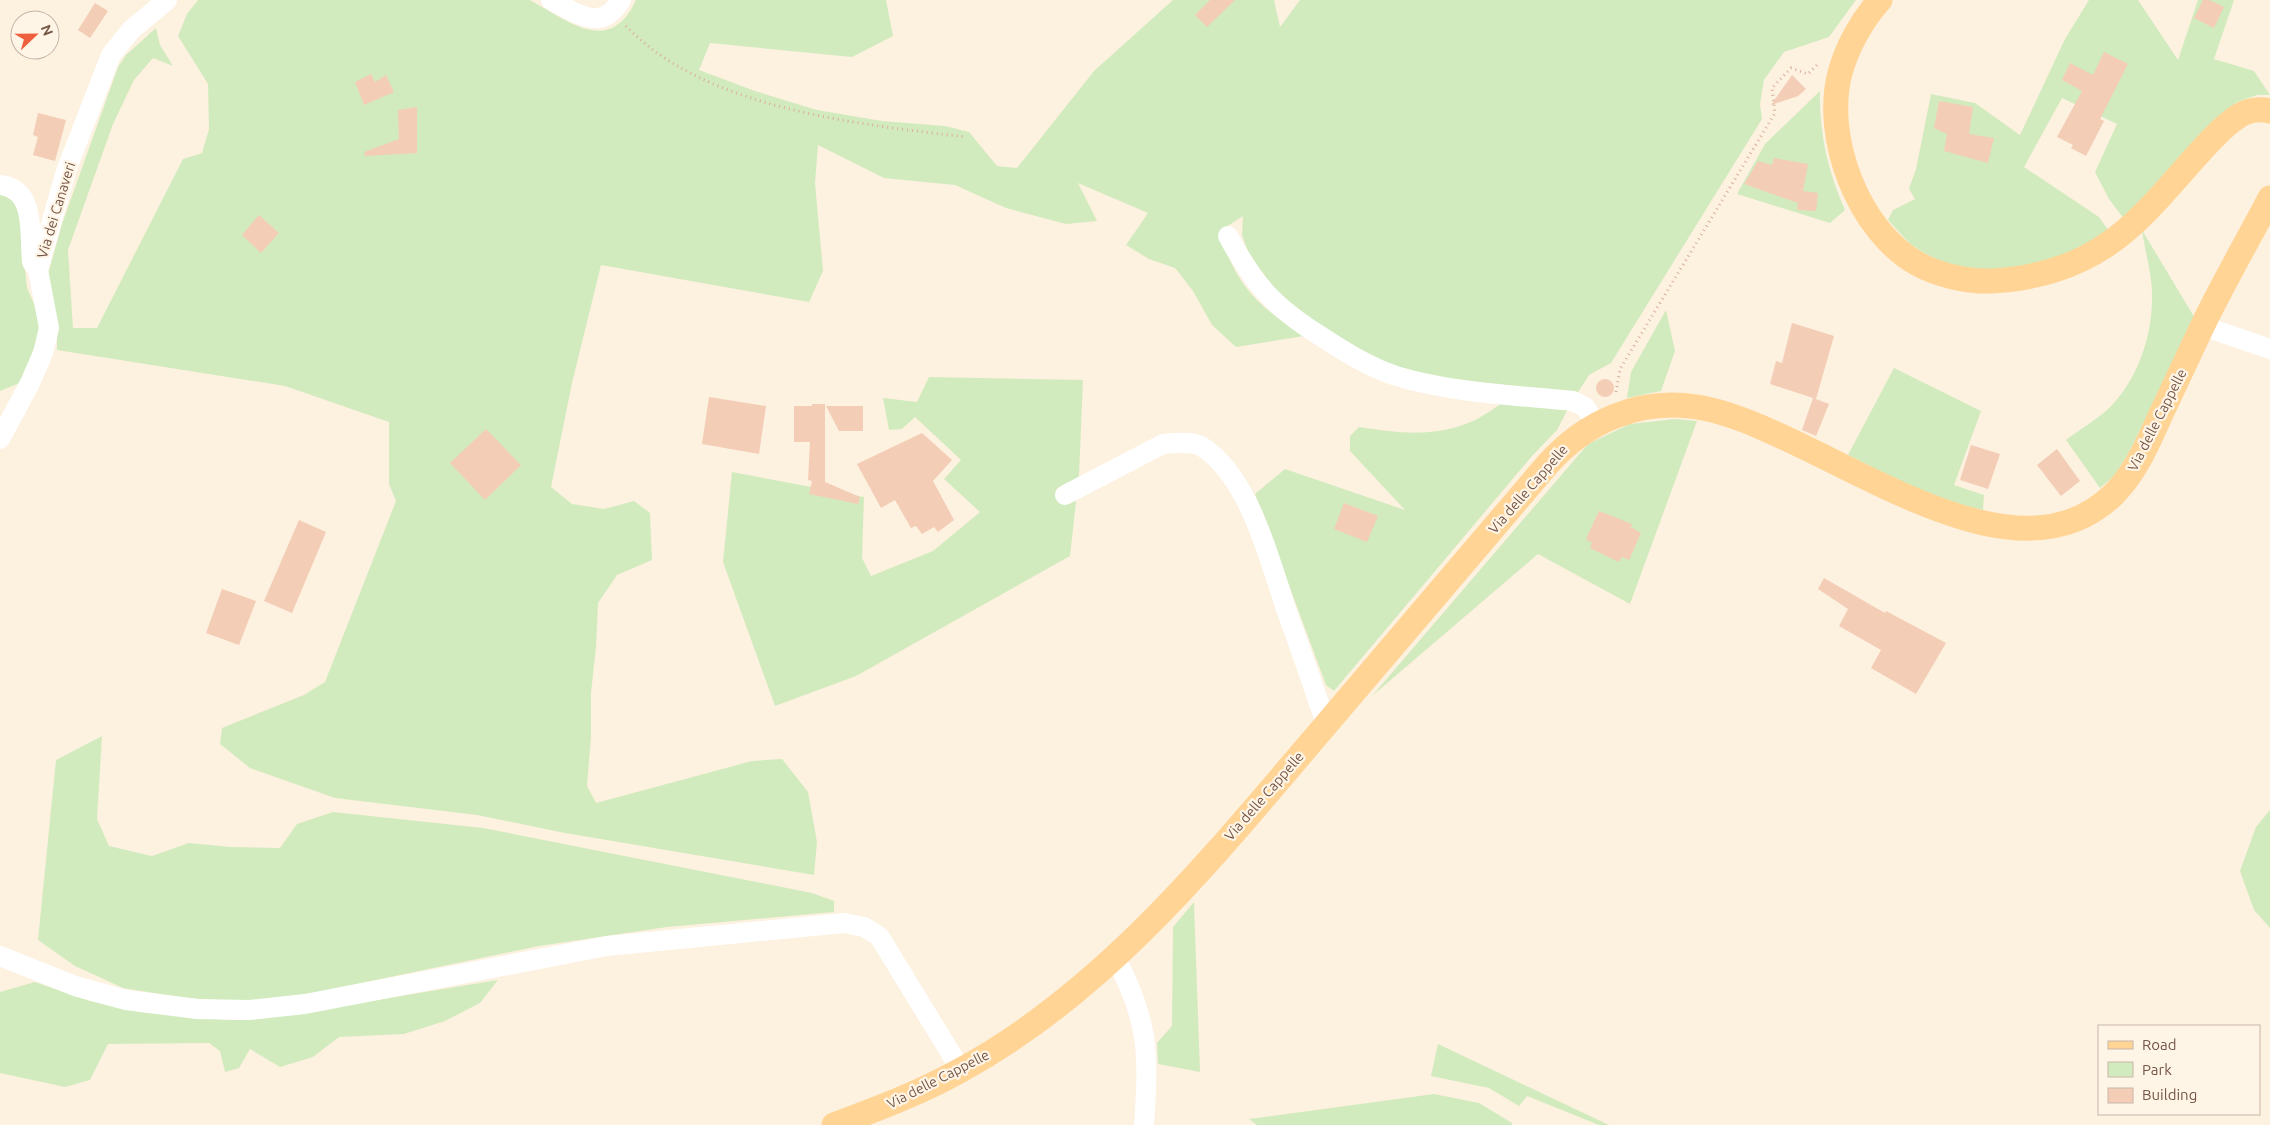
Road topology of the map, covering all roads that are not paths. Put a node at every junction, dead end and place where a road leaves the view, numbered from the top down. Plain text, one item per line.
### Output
1 (167, 0) edge
2 (551, 0) edge
3 (1880, 0) edge
4 (617, 6) edge
5 (2270, 111) edge
6 (0, 185) edge
7 (2270, 198) edge
8 (1228, 236) dead end
9 (38, 270) junction
10 (2203, 326) junction
11 (2270, 349) edge
12 (1591, 416) junction
13 (0, 439) edge
14 (1064, 495) dead end
15 (1326, 724) junction
16 (0, 956) edge
17 (1115, 957) junction
18 (961, 1070) junction
19 (834, 1125) edge
20 (1144, 1125) edge

1 - 9 street, Via dei Canaveri
2 - 4 street
3 - 5 main road
6 - 9 street
7 - 10 main road, Via delle Cappelle
8 - 12 street
9 - 13 street, Via dei Canaveri
10 - 11 street
10 - 12 main road, Via delle Cappelle
12 - 15 main road, Via delle Cappelle
14 - 15 street
15 - 17 main road, Via delle Cappelle
16 - 18 street
17 - 18 main road, Via delle Cappelle
17 - 20 street
18 - 19 main road, Via delle Cappelle

